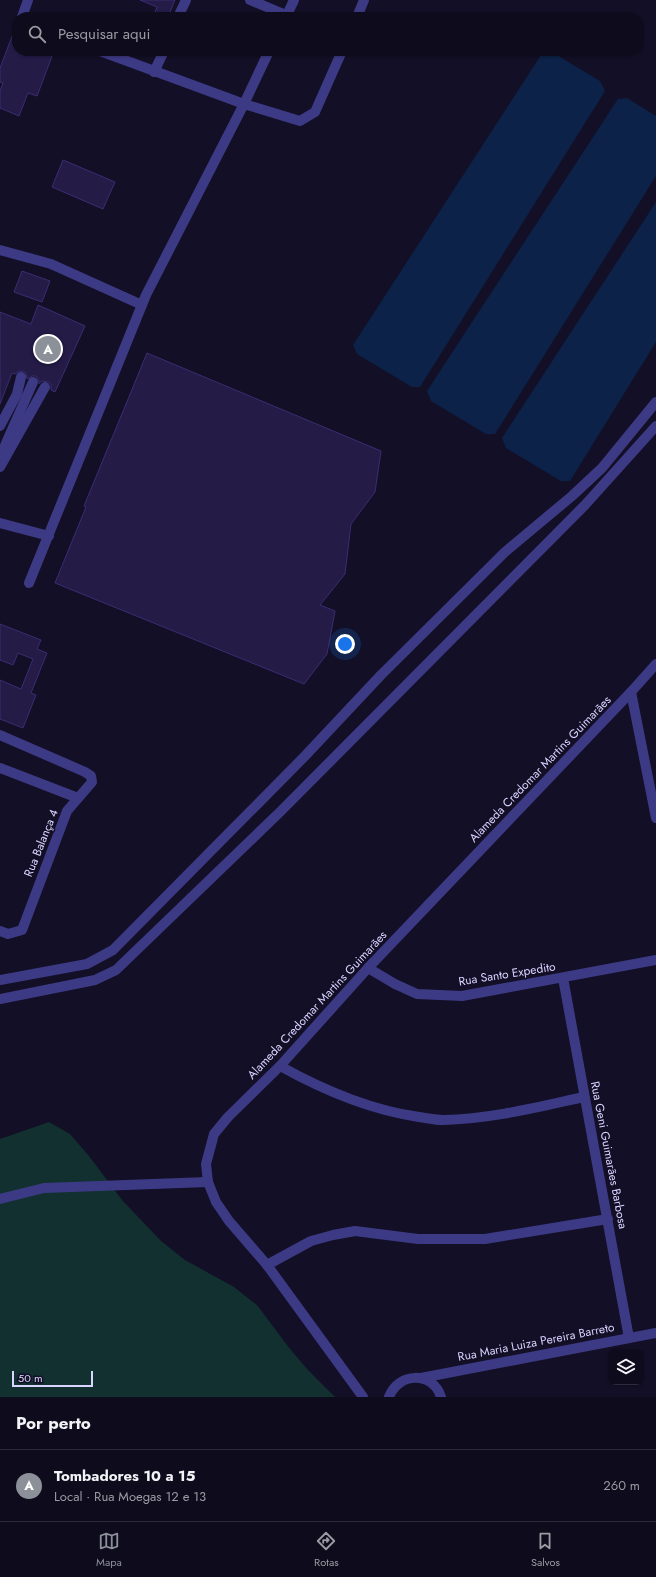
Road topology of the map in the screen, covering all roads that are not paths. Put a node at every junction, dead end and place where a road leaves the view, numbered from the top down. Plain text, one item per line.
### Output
1 (28, 0) edge
2 (186, 0) edge
3 (250, 0) edge
4 (294, 0) edge
5 (364, 0) edge
6 (24, 12) edge
7 (180, 12) edge
8 (277, 12) edge
9 (288, 12) edge
10 (359, 12) edge
11 (113, 56) edge
12 (162, 56) edge
13 (268, 56) edge
14 (340, 56) edge
15 (154, 72) junction
16 (244, 104) junction
17 (0, 250) edge
18 (142, 305) junction
19 (21, 377) dead end
20 (33, 382) dead end
21 (45, 387) dead end
22 (656, 402) edge
23 (0, 426) edge
24 (656, 426) edge
25 (0, 452) edge
26 (0, 467) edge
27 (0, 523) edge
28 (49, 536) junction
29 (30, 583) dead end
30 (656, 664) edge
31 (631, 692) junction
32 (0, 735) edge
33 (0, 768) edge
34 (78, 798) junction
35 (656, 818) edge
36 (0, 930) edge
37 (656, 960) edge
38 (368, 968) junction
39 (563, 978) junction
40 (0, 980) edge
41 (0, 999) edge
42 (280, 1066) junction
43 (584, 1098) junction
44 (208, 1182) junction
45 (0, 1199) edge
46 (608, 1219) junction
47 (267, 1265) junction
48 (656, 1333) edge
49 (629, 1338) junction
50 (421, 1378) junction
51 (363, 1397) edge
52 (389, 1397) edge
53 (441, 1397) edge

1 - 6 street
2 - 7 street
3 - 8 street
4 - 9 street
5 - 10 street
11 - 15 street
12 - 15 street
13 - 16 street
14 - 16 street
15 - 16 street
16 - 18 street
17 - 18 street
18 - 28 street
19 - 23 street
20 - 25 street
21 - 26 street
22 - 40 street
24 - 41 street
27 - 28 street
28 - 29 street
30 - 31 street, Alameda Credomar Martins Guimarães
31 - 35 street
31 - 38 street, Alameda Credomar Martins Guimarães
32 - 34 street, Rua Balança 4
33 - 34 street
34 - 36 street, Rua Balança 4
37 - 39 street, Rua Santo Expedito
38 - 39 street, Rua Santo Expedito
38 - 42 street, Alameda Credomar Martins Guimarães
39 - 43 street, Rua Geni Guimarães Barbosa
42 - 43 street
42 - 44 street, Alameda Credomar Martins Guimarães
43 - 46 street, Rua Geni Guimarães Barbosa
44 - 45 street
44 - 47 street, Alameda Credomar Martins Guimarães
46 - 47 street
46 - 49 street, Rua Geni Guimarães Barbosa
47 - 51 street, Alameda Credomar Martins Guimarães
48 - 49 street, Rua Maria Luiza Pereira Barreto
49 - 50 street, Rua Maria Luiza Pereira Barreto
50 - 52 street, Rua Maria Luiza Pereira Barreto
50 - 53 street

